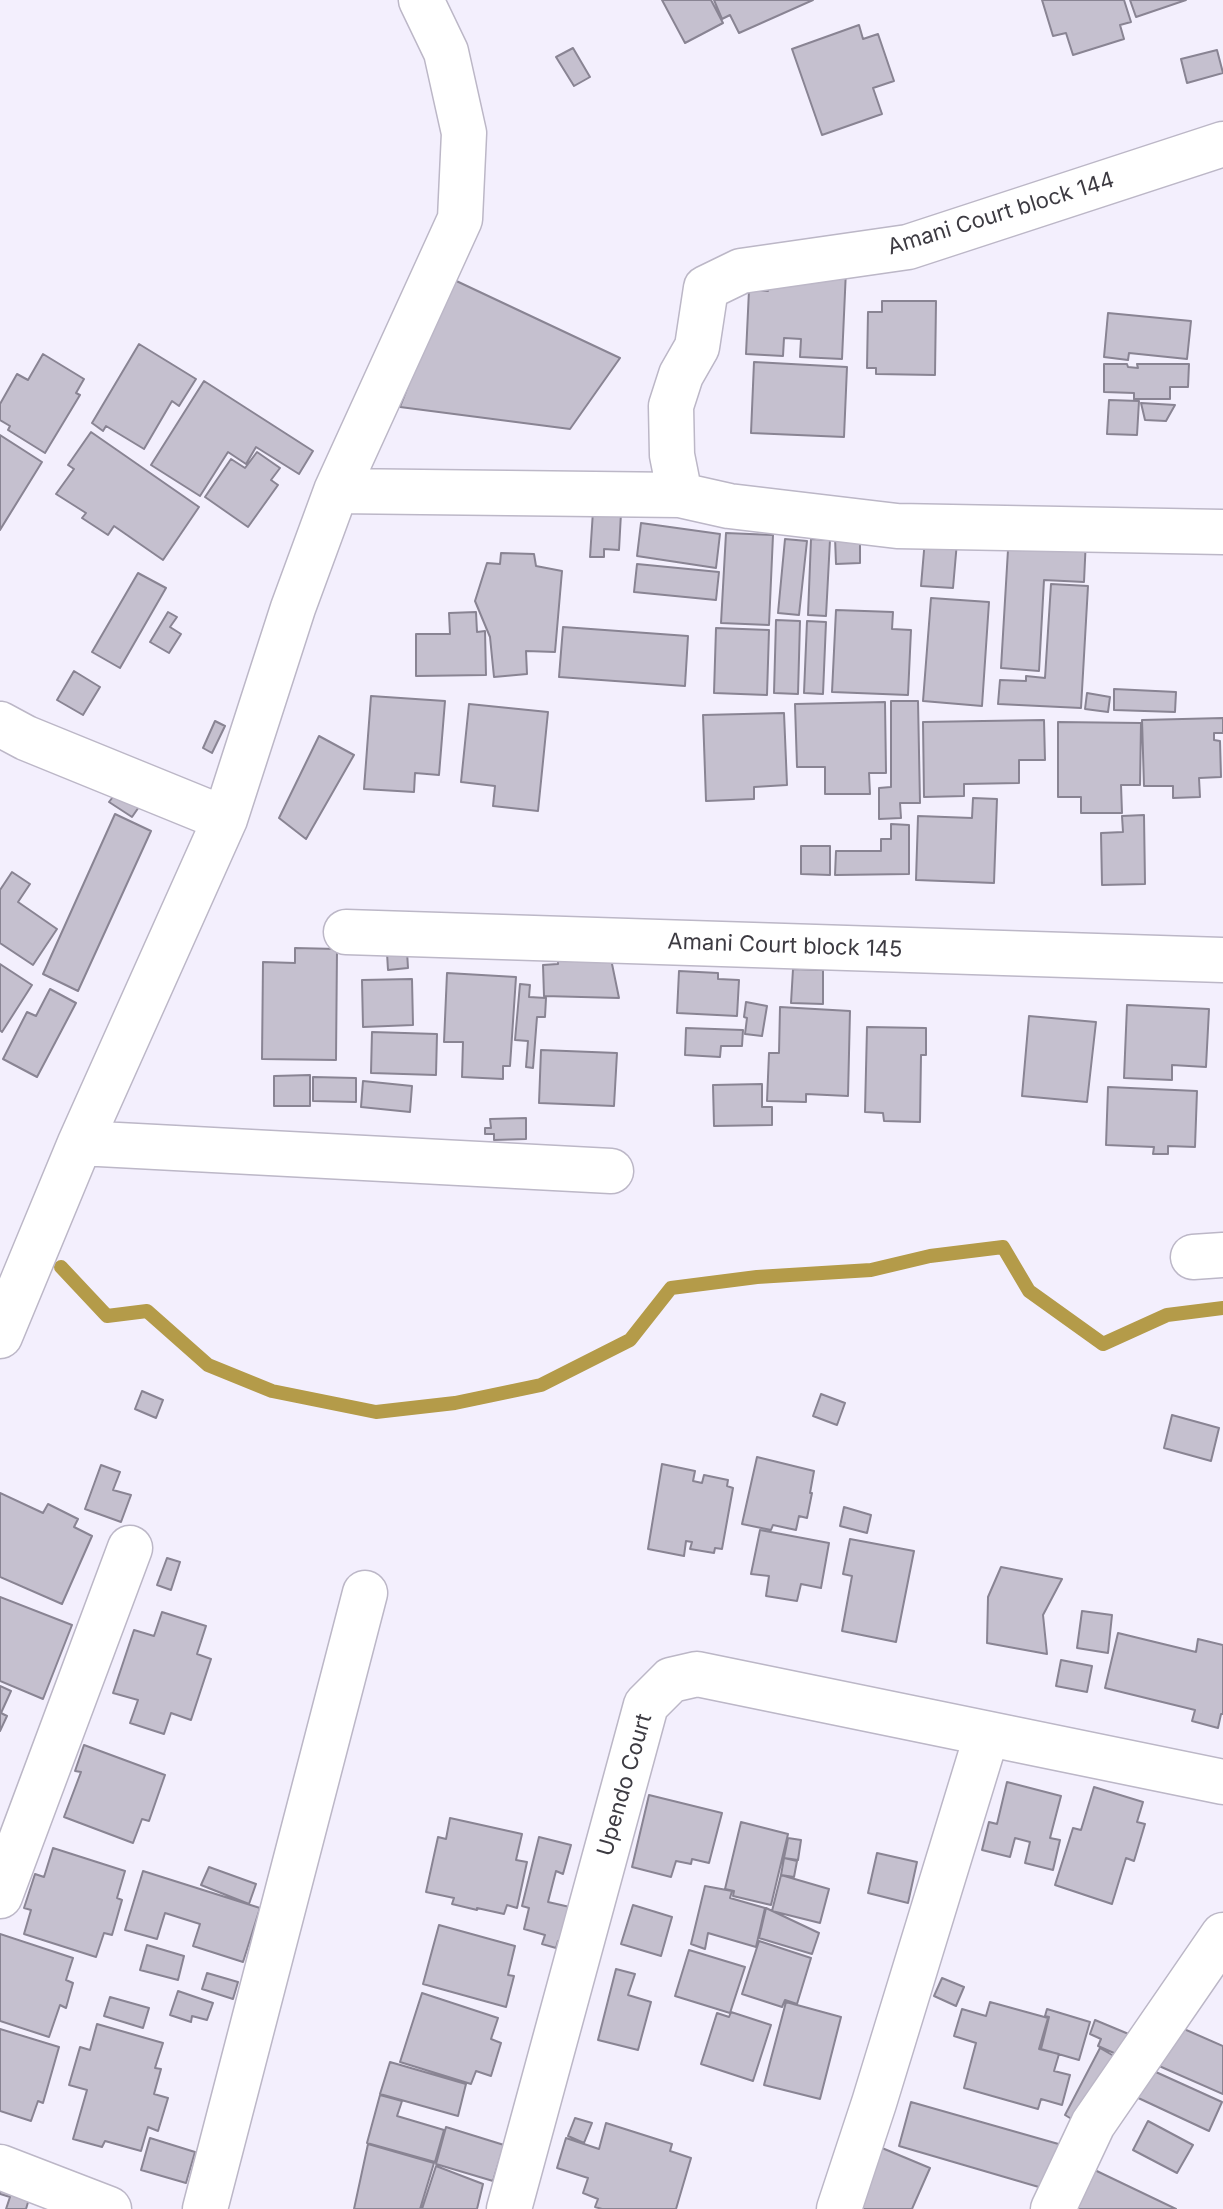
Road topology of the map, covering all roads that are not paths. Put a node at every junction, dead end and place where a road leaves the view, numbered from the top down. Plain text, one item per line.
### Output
1 (421, 0) edge
2 (1223, 144) edge
3 (336, 491) junction
4 (680, 495) junction
5 (1223, 532) edge
6 (0, 724) edge
7 (225, 819) junction
8 (346, 932) dead end
9 (1223, 960) edge
10 (80, 1143) junction
11 (611, 1171) dead end
12 (0, 1336) edge
13 (130, 1548) dead end
14 (365, 1593) dead end
15 (987, 1734) junction
16 (1223, 1782) edge
17 (0, 1896) edge
18 (1223, 1935) edge
19 (0, 2167) edge
20 (109, 2209) edge
21 (205, 2209) edge
22 (509, 2209) edge
23 (839, 2209) edge
24 (1053, 2209) edge

1 - 3 street
2 - 4 street, Amani Court block 144
3 - 4 street
3 - 7 street
4 - 5 street
6 - 7 street
7 - 10 street
8 - 9 street, Amani Court block 145
10 - 11 street
10 - 12 street
13 - 17 street
14 - 21 street
15 - 16 street, Upendo Court
15 - 22 street, Upendo Court
15 - 23 street
18 - 24 street
19 - 20 street

